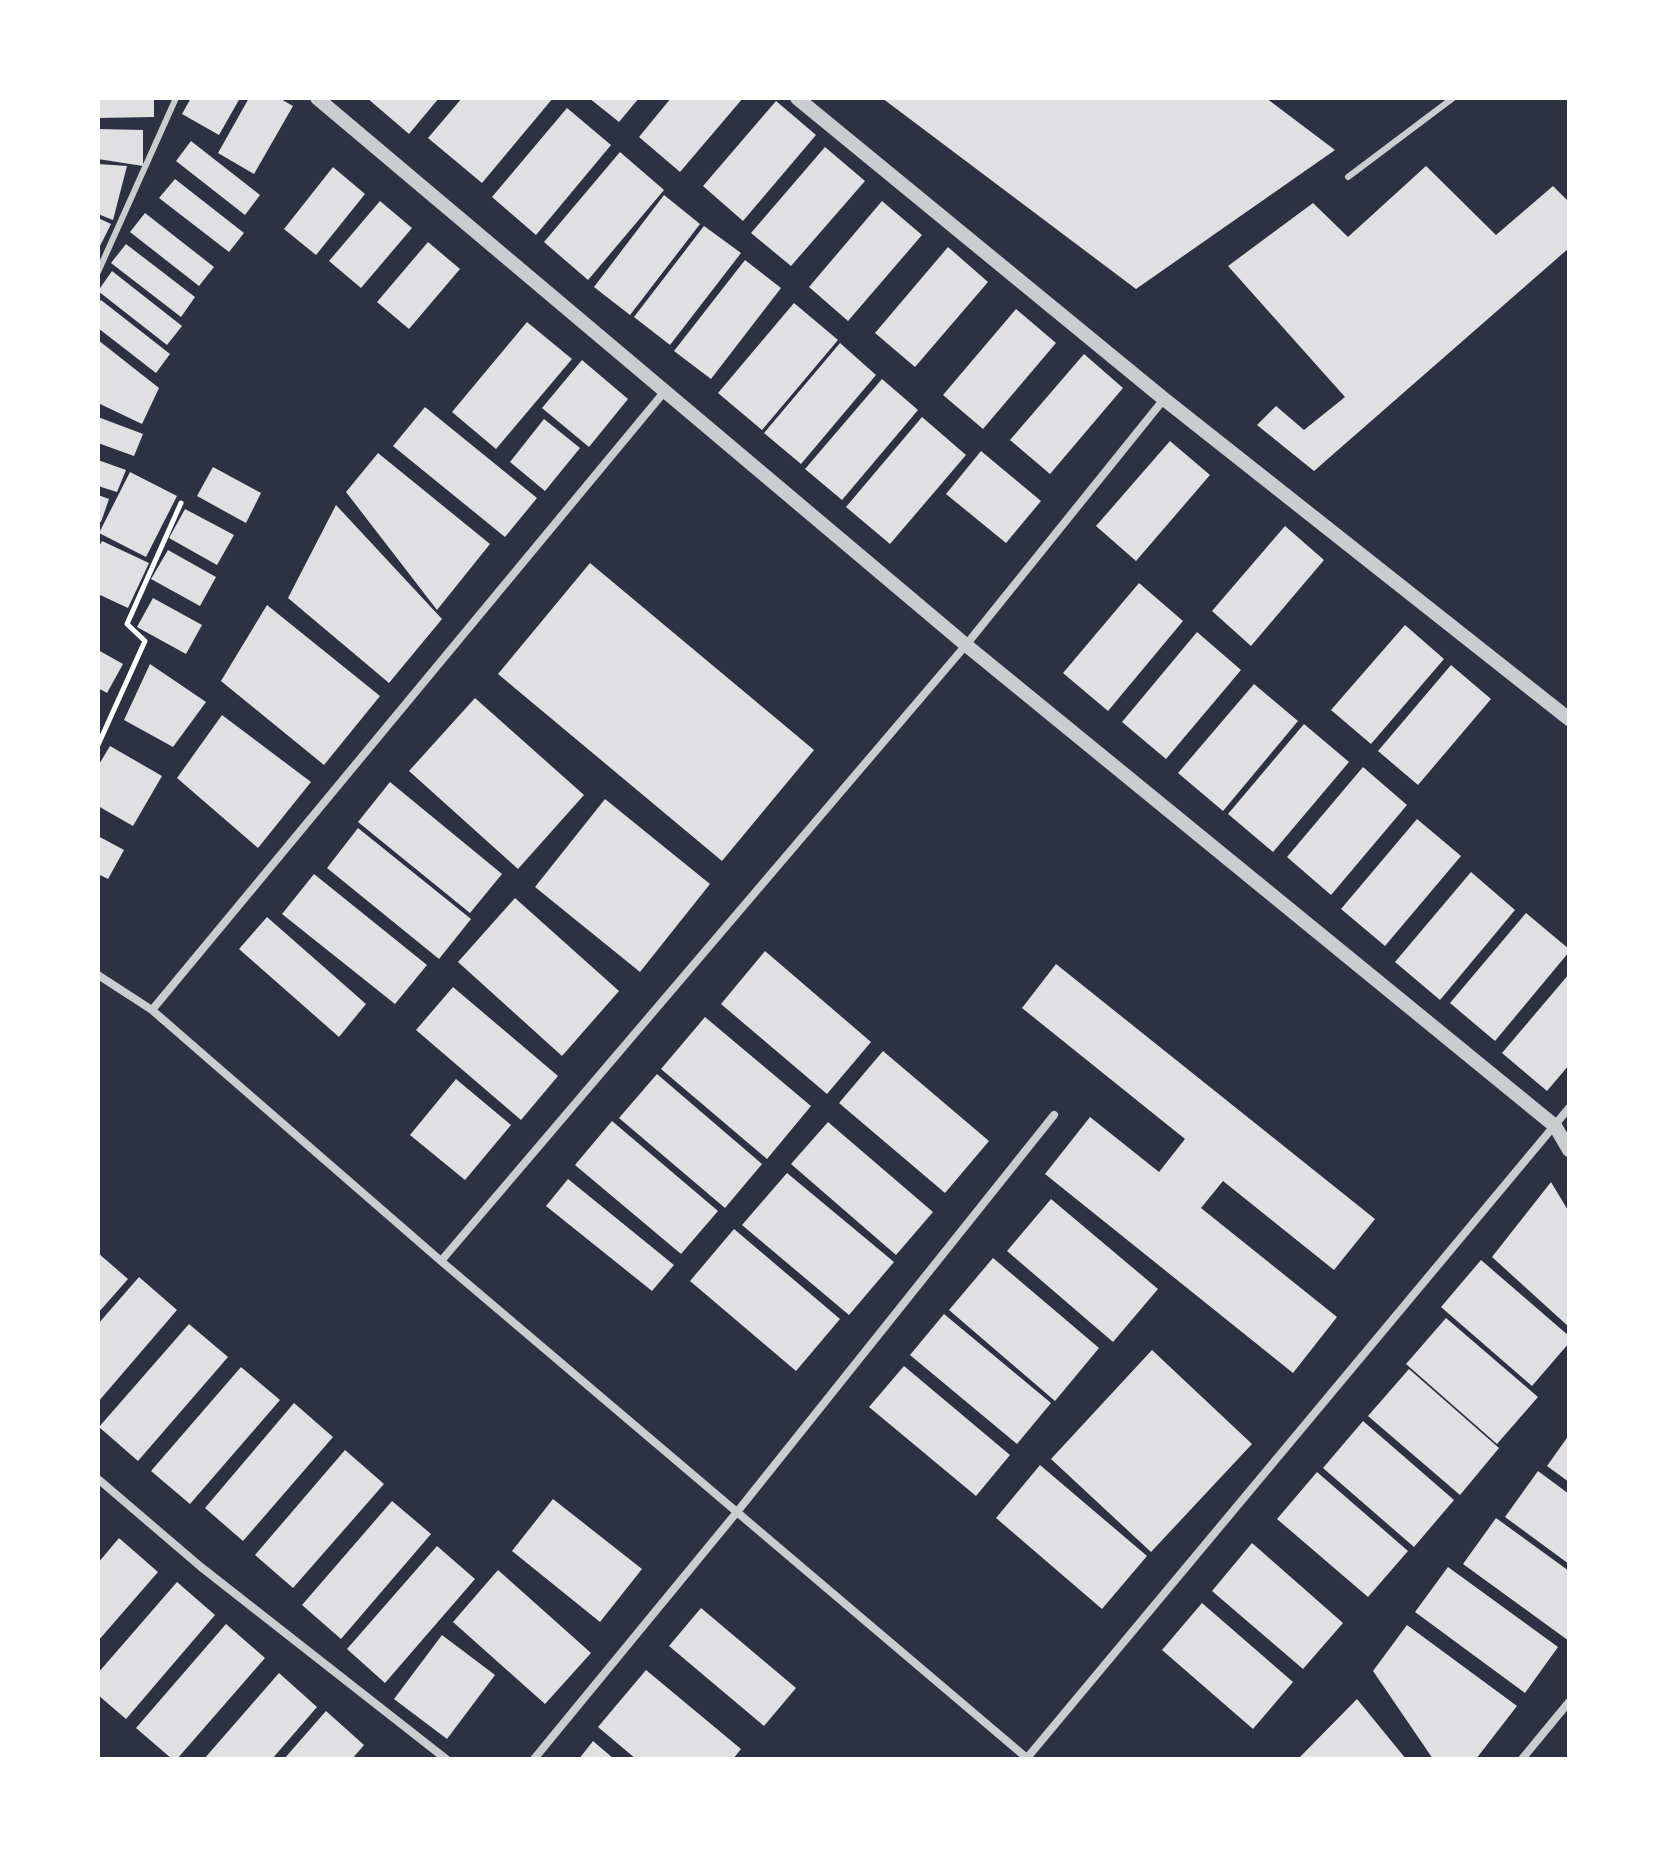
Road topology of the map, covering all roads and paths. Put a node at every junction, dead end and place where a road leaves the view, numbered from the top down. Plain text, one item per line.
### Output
1 (176, 98) edge
2 (317, 98) edge
3 (797, 98) edge
4 (1453, 98) edge
5 (1348, 177) dead end
6 (98, 272) edge
7 (665, 391) junction
8 (1164, 399) junction
9 (181, 503) dead end
10 (966, 645) junction
11 (1569, 719) edge
12 (98, 745) edge
13 (98, 975) edge
14 (152, 1010) junction
15 (1569, 1108) edge
16 (1054, 1115) dead end
17 (1555, 1126) junction
18 (1569, 1150) edge
19 (441, 1261) junction
20 (98, 1479) edge
21 (737, 1512) junction
22 (1569, 1702) edge
23 (446, 1759) edge
24 (534, 1759) edge
25 (1027, 1759) edge
26 (1522, 1759) edge

1 - 6 lane
2 - 7 street
3 - 8 street
4 - 5 lane
7 - 10 street
7 - 14 street
8 - 10 street
8 - 11 street
9 - 12 path
10 - 17 street
10 - 19 street
13 - 14 street
14 - 19 street
15 - 17 street
16 - 21 street
17 - 18 street
17 - 25 street
19 - 21 street
20 - 23 street
21 - 24 street
21 - 25 street
22 - 26 street

